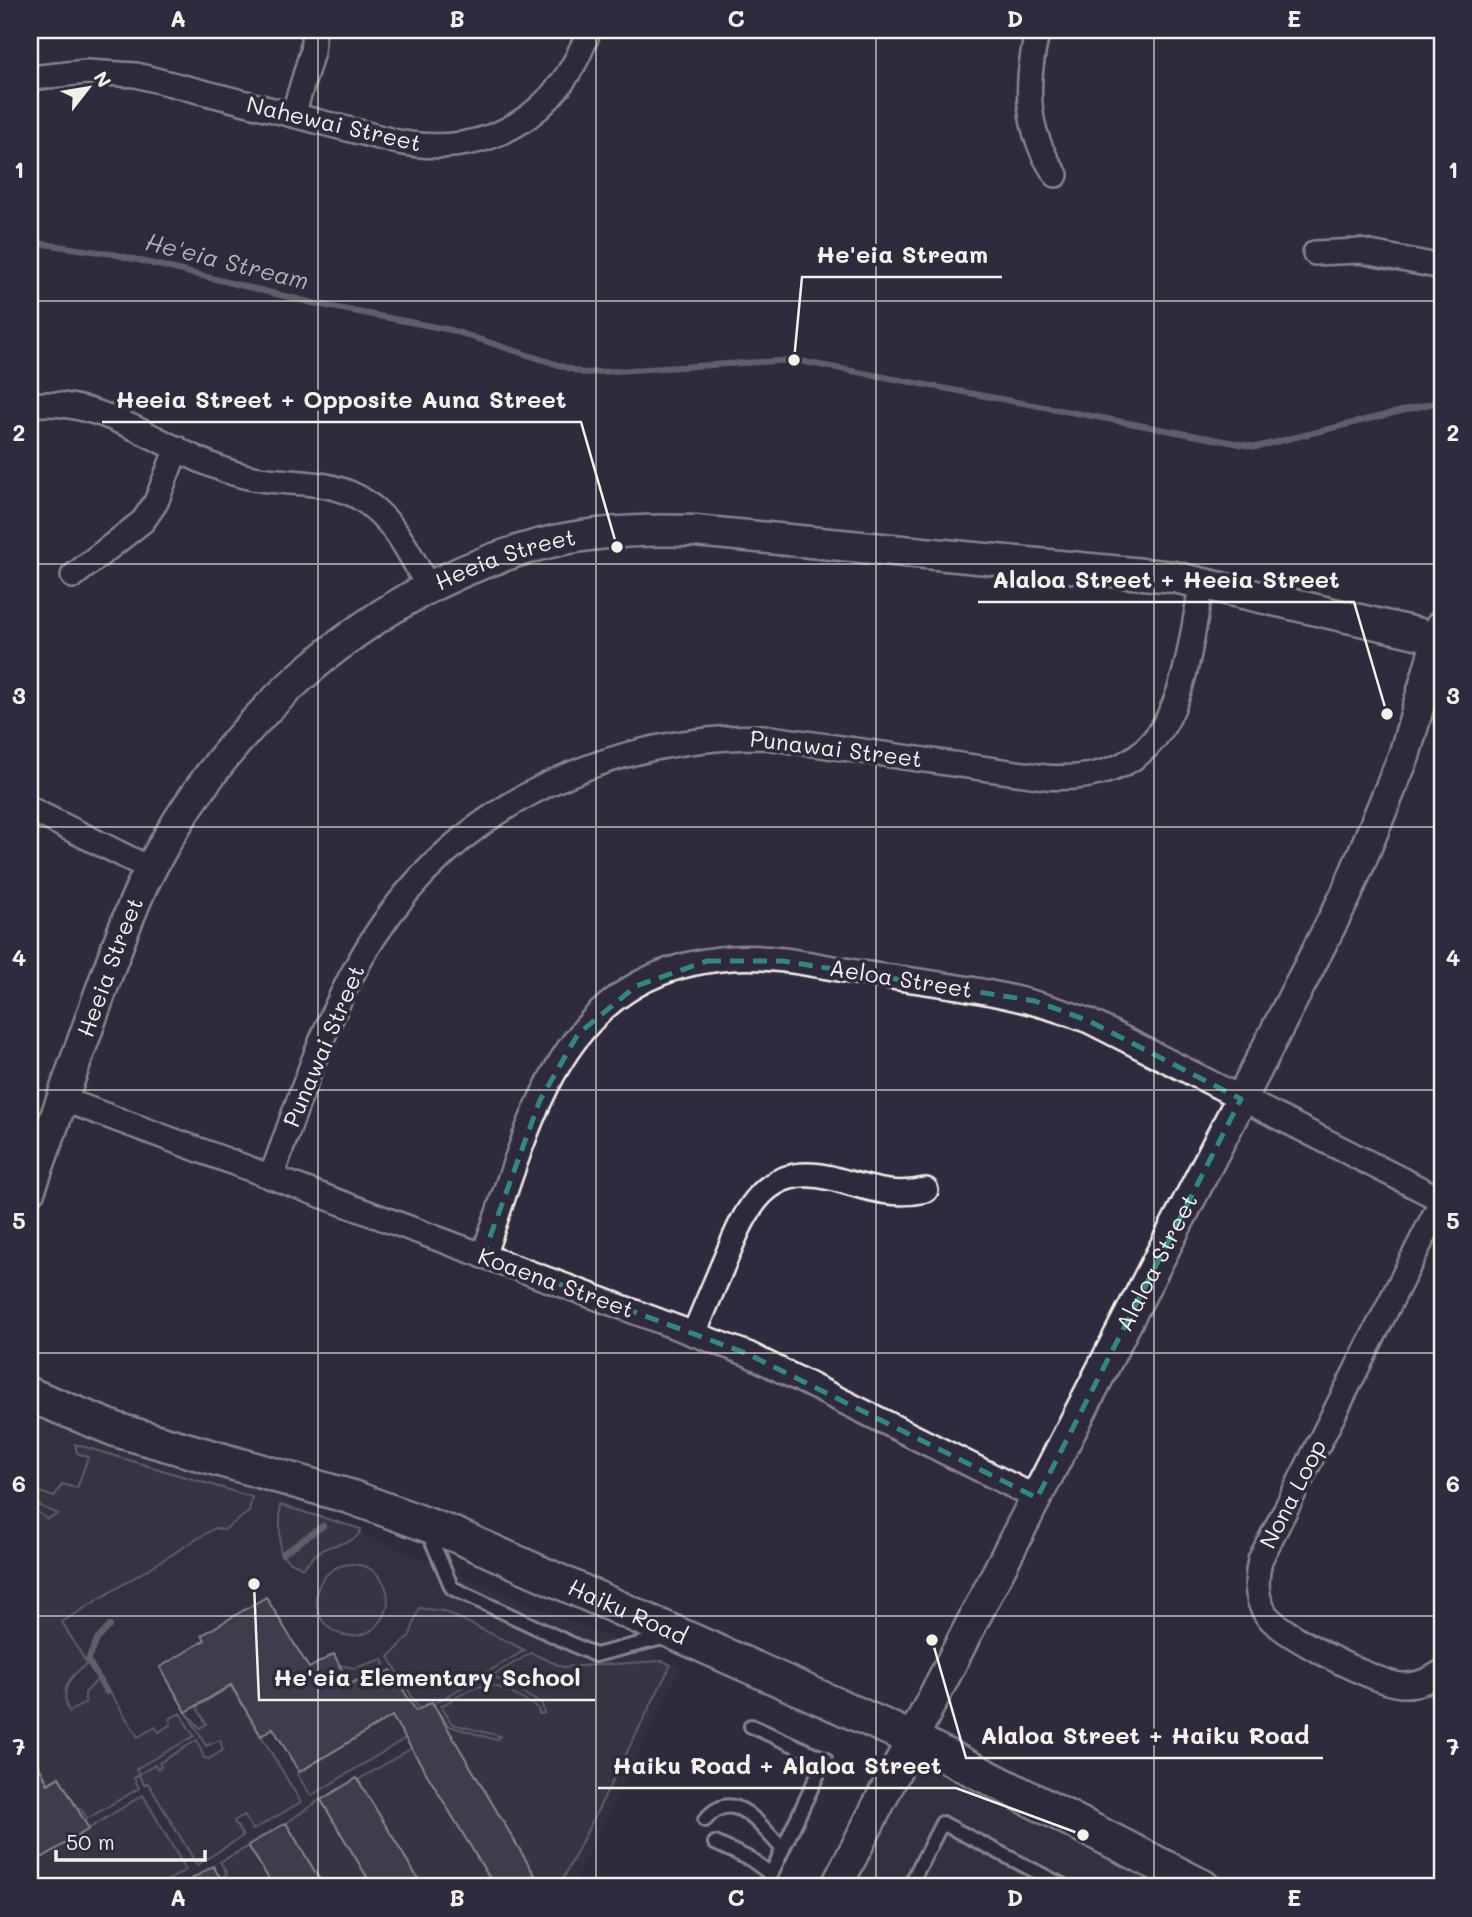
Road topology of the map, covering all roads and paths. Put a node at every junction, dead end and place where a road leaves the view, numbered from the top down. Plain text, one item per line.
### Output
1 (314, 30) edge
2 (589, 30) edge
3 (1038, 30) edge
4 (30, 78) edge
5 (293, 115) junction
6 (1056, 174) dead end
7 (1315, 253) dead end
8 (1442, 267) edge
9 (30, 405) edge
10 (177, 448) junction
11 (74, 576) dead end
12 (1202, 581) junction
13 (429, 589) junction
14 (1441, 634) edge
15 (30, 810) edge
16 (151, 869) junction
17 (62, 1099) junction
18 (1241, 1100) junction
19 (271, 1177) junction
20 (30, 1189) edge
21 (926, 1190) dead end
22 (1442, 1200) edge
23 (483, 1256) junction
24 (694, 1334) junction
25 (30, 1395) edge
26 (1037, 1498) junction
27 (424, 1522) junction
28 (678, 1634) junction
29 (1442, 1672) edge
30 (751, 1726) dead end
31 (913, 1739) junction
32 (705, 1820) dead end
33 (715, 1843) dead end
34 (781, 1847) junction
35 (771, 1874) junction
36 (765, 1887) edge
37 (836, 1887) edge
38 (909, 1887) edge
39 (1066, 1887) edge
40 (1203, 1887) edge

1 - 5 street
2 - 5 street, Nahewai Street
3 - 6 street
4 - 5 street, Nahewai Street
7 - 8 street
9 - 10 street
10 - 11 street
10 - 13 street
12 - 13 street, Heeia Street
12 - 14 street, Heeia Street
12 - 19 street, Punawai Street
13 - 16 street, Heeia Street
14 - 18 street, Alaloa Street
15 - 16 street
16 - 17 street, Heeia Street
17 - 19 street, Koaena Street
17 - 20 street, Heeia Street
18 - 22 street, Aeloa Street
18 - 23 street, Aeloa Street
18 - 26 street, Alaloa Street
19 - 23 street, Koaena Street
21 - 24 street
22 - 29 street, Nona Loop
23 - 24 street, Koaena Street
24 - 26 street, Koaena Street
25 - 27 main road, Haiku Road
26 - 31 street, Alaloa Street
27 - 28 main road, Haiku Road
27 - 28 lane
28 - 31 main road, Haiku Road
30 - 34 lane
31 - 37 street, Alaloa Street
31 - 40 main road, Haiku Road
32 - 34 lane
33 - 35 lane
34 - 35 lane
35 - 36 lane
38 - 39 lane

